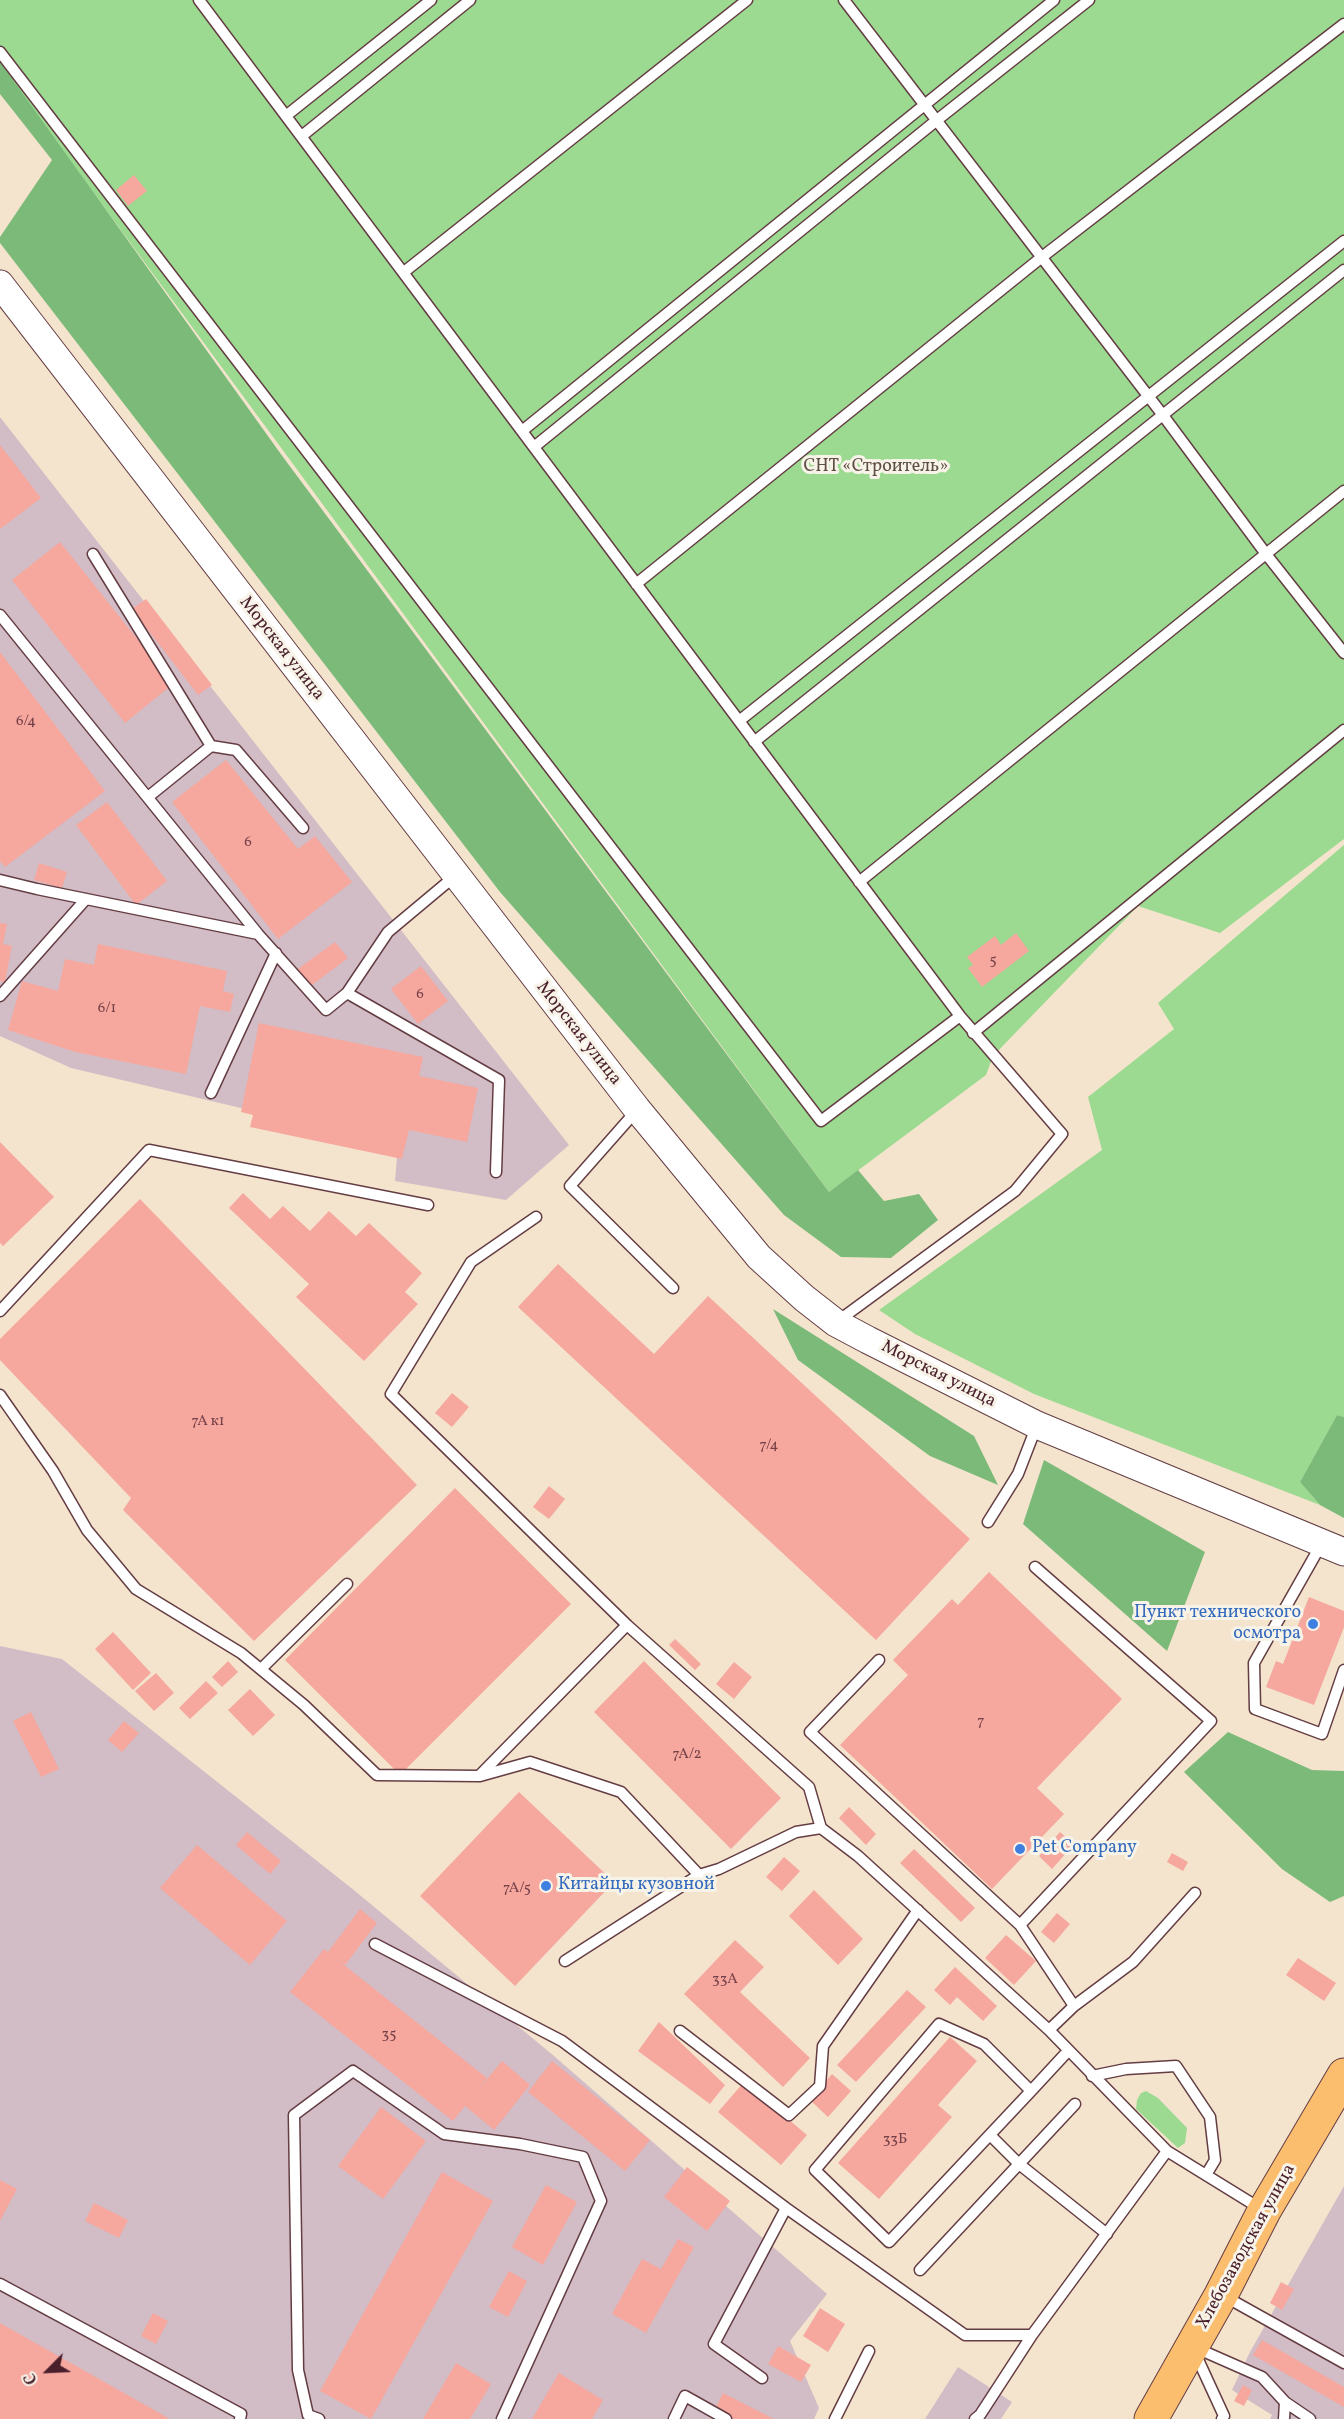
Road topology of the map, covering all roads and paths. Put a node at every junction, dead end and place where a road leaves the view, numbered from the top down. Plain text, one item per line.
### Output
1 (199, 0) edge
2 (431, 0) edge
3 (470, 0) edge
4 (747, 0) edge
5 (844, 0) edge
6 (1054, 0) edge
7 (1089, 0) edge
8 (1344, 24) edge
9 (0, 52) edge
10 (925, 104) junction
11 (287, 115) junction
12 (937, 120) junction
13 (303, 135) junction
14 (1344, 241) edge
15 (1042, 257) junction
16 (1344, 270) edge
17 (404, 272) junction
18 (0, 284) edge
19 (1148, 396) junction
20 (1162, 414) junction
21 (522, 431) junction
22 (534, 447) junction
23 (1344, 490) edge
24 (93, 554) dead end
25 (1266, 554) junction
26 (636, 584) junction
27 (0, 615) edge
28 (1344, 652) edge
29 (739, 721) junction
30 (1344, 730) edge
31 (754, 742) junction
32 (212, 746) junction
33 (148, 797) junction
34 (303, 828) dead end
35 (455, 876) junction
36 (0, 880) edge
37 (859, 882) junction
38 (86, 899) junction
39 (258, 933) junction
40 (276, 953) junction
41 (347, 993) junction
42 (0, 996) edge
43 (960, 1016) junction
44 (973, 1033) junction
45 (211, 1093) dead end
46 (637, 1110) junction
47 (496, 1172) dead end
48 (428, 1205) dead end
49 (536, 1217) dead end
50 (673, 1288) dead end
51 (0, 1311) edge
52 (836, 1323) junction
53 (0, 1395) edge
54 (1037, 1425) junction
55 (988, 1522) dead end
56 (1333, 1548) edge
57 (1035, 1567) dead end
58 (347, 1584) dead end
59 (627, 1625) junction
60 (879, 1660) dead end
61 (261, 1669) junction
62 (1344, 1670) edge
63 (479, 1776) junction
64 (821, 1828) junction
65 (699, 1875) junction
66 (1195, 1893) dead end
67 (918, 1910) junction
68 (1020, 1925) junction
69 (375, 1944) dead end
70 (566, 1961) dead end
71 (1074, 2006) junction
72 (1049, 2030) junction
73 (680, 2031) dead end
74 (1068, 2051) junction
75 (1344, 2075) edge
76 (1092, 2076) junction
77 (1031, 2091) junction
78 (1076, 2104) dead end
79 (990, 2135) junction
80 (1167, 2151) junction
81 (1019, 2164) junction
82 (1206, 2175) junction
83 (786, 2208) junction
84 (1264, 2211) junction
85 (1107, 2234) junction
86 (920, 2270) dead end
87 (0, 2284) edge
88 (1221, 2295) junction
89 (1032, 2335) junction
90 (1192, 2347) junction
91 (870, 2351) dead end
92 (1344, 2363) edge
93 (762, 2378) dead end
94 (1284, 2403) junction
95 (240, 2419) edge
96 (319, 2419) edge
97 (502, 2419) edge
98 (674, 2419) edge
99 (726, 2419) edge
100 (835, 2419) edge
101 (975, 2419) edge
102 (1151, 2419) edge
103 (1222, 2419) edge
104 (1284, 2419) edge
105 (1310, 2419) edge

1 - 11 lane
2 - 11 lane
3 - 13 lane
4 - 17 lane
5 - 10 lane
6 - 10 lane
7 - 12 lane
8 - 15 lane
9 - 43 lane
10 - 12 lane
10 - 21 lane
11 - 13 lane
12 - 15 lane
12 - 22 lane
13 - 17 lane
14 - 19 lane
15 - 19 lane
15 - 26 lane
16 - 20 lane
17 - 21 lane
18 - 35 street, Морская улица
19 - 20 lane
19 - 29 lane
20 - 25 lane
20 - 31 lane
21 - 22 lane
22 - 26 lane
23 - 25 lane
24 - 32 lane
25 - 28 lane
25 - 37 lane
26 - 29 lane
27 - 33 lane
29 - 31 lane
30 - 44 lane
31 - 37 lane
32 - 33 lane
32 - 34 lane
33 - 39 lane
35 - 41 lane
35 - 46 street, Морская улица
36 - 38 lane
37 - 43 lane
38 - 39 lane
38 - 42 lane
39 - 40 lane
40 - 41 lane
40 - 45 lane
41 - 47 lane
43 - 44 lane
44 - 52 lane
46 - 50 lane
46 - 52 street, Морская улица
48 - 51 lane
49 - 59 lane
52 - 54 street, Морская улица
53 - 61 lane
54 - 55 lane
54 - 56 street, Морская улица
56 - 62 lane
57 - 68 lane
58 - 61 lane
59 - 63 lane
59 - 64 lane
60 - 68 lane
61 - 63 lane
63 - 65 lane
64 - 65 lane
64 - 67 lane
65 - 70 lane
66 - 71 lane
67 - 72 lane
67 - 73 lane
68 - 71 lane
69 - 83 lane
71 - 72 lane
72 - 74 lane
74 - 76 lane
74 - 77 lane
75 - 84 main road, Хлебозаводская улица
76 - 80 lane
76 - 82 lane
77 - 79 lane
77 - 79 lane
78 - 81 lane
79 - 81 lane
80 - 82 lane
80 - 85 lane
81 - 85 lane
81 - 86 lane
82 - 84 lane
83 - 89 lane
83 - 93 lane
84 - 88 main road, Хлебозаводская улица
85 - 89 lane
87 - 95 lane
88 - 90 main road, Хлебозаводская улица
88 - 92 lane
89 - 101 lane
90 - 94 lane
90 - 102 main road, Хлебозаводская улица
90 - 103 lane
91 - 100 lane
94 - 104 lane
94 - 105 lane
96 - 97 lane
98 - 99 lane

